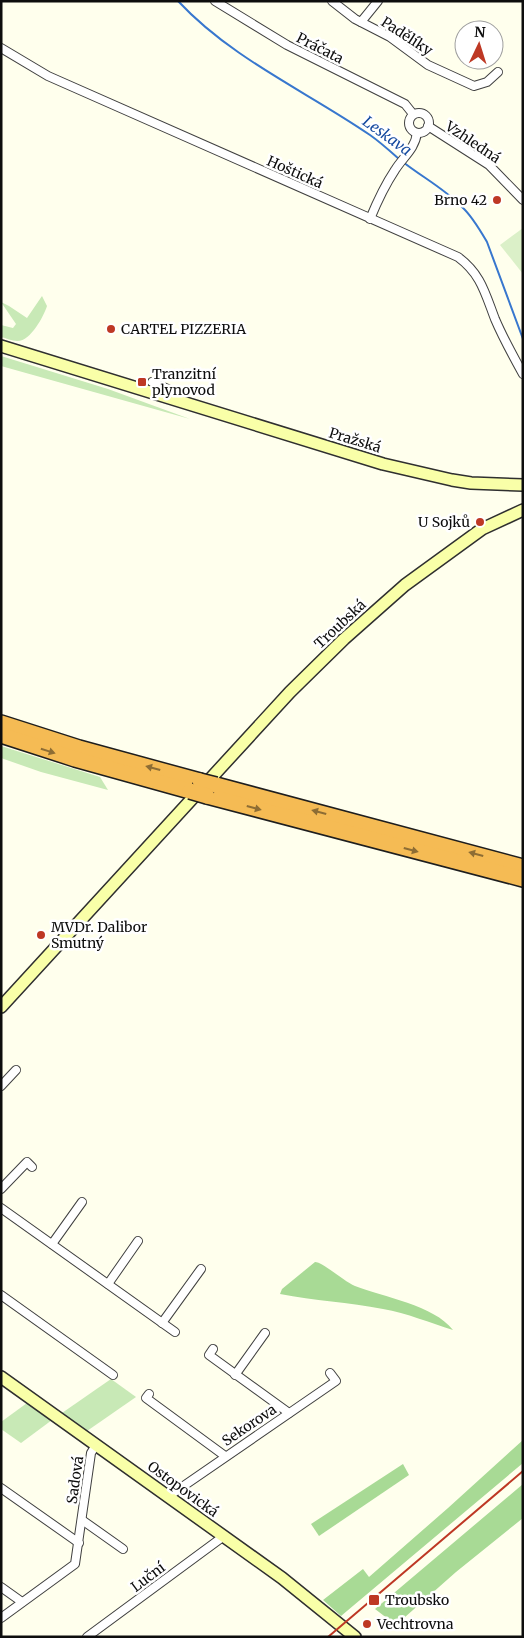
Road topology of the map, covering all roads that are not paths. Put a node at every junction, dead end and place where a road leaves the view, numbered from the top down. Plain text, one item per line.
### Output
1 (216, 1) edge
2 (332, 1) edge
3 (378, 1) edge
4 (361, 22) junction
5 (1, 48) edge
6 (498, 72) dead end
7 (413, 114) junction
8 (428, 126) junction
9 (417, 133) junction
10 (520, 198) edge
11 (370, 219) junction
12 (1, 346) edge
13 (523, 374) edge
14 (152, 382) dead end
15 (182, 403) junction
16 (523, 485) edge
17 (523, 510) edge
18 (1, 723) edge
19 (1, 736) edge
20 (203, 788) junction
21 (523, 867) edge
22 (523, 879) edge
23 (1, 1006) edge
24 (16, 1070) dead end
25 (1, 1086) edge
26 (32, 1167) dead end
27 (1, 1190) edge
28 (82, 1202) dead end
29 (1, 1208) edge
30 (138, 1241) dead end
31 (52, 1244) junction
32 (201, 1269) dead end
33 (108, 1284) junction
34 (1, 1295) edge
35 (162, 1323) junction
36 (175, 1332) dead end
37 (265, 1333) dead end
38 (213, 1349) dead end
39 (330, 1373) dead end
40 (235, 1374) junction
41 (113, 1375) dead end
42 (1, 1377) edge
43 (149, 1394) dead end
44 (289, 1413) junction
45 (96, 1445) junction
46 (225, 1456) junction
47 (1, 1488) edge
48 (169, 1496) junction
49 (82, 1520) junction
50 (224, 1536) junction
51 (79, 1543) junction
52 (123, 1549) dead end
53 (1, 1587) edge
54 (22, 1602) junction
55 (1, 1618) edge
56 (87, 1637) edge
57 (355, 1637) edge

1 - 7 street, Práčata
2 - 4 street, Padělíky
3 - 4 street
4 - 6 street, Padělíky
5 - 11 street, Hoštická
7 - 8 street
7 - 9 street
8 - 9 street
8 - 10 street, Vzhledná
9 - 11 street
11 - 13 street, Hoštická
12 - 15 street, Pražská
14 - 15 street, Pražská
15 - 16 street, Pražská
17 - 20 street, Troubská
20 -> 18 highway
19 -> 20 highway
21 -> 20 highway
20 -> 22 highway
20 - 23 street, Troubská
24 - 25 street
26 - 27 street
28 - 31 street
29 - 31 street
30 - 33 street
31 - 33 street
32 - 35 street
33 - 35 street
34 - 41 street
35 - 36 street
37 - 40 street
38 - 40 street
39 - 44 street, Sekorova
40 - 44 street
42 - 45 street, Ostopovická
43 - 46 street
44 - 46 street, Sekorova
45 - 48 street, Ostopovická
45 - 49 street, Sadová
46 - 48 street, Sekorova
47 - 51 street
48 - 50 street, Ostopovická
49 - 51 street, Sadová
49 - 52 street, Sadová
50 - 56 street, Luční
50 - 57 street, Ostopovická
51 - 54 street, Sadová
53 - 54 street
54 - 55 street, Sadová

